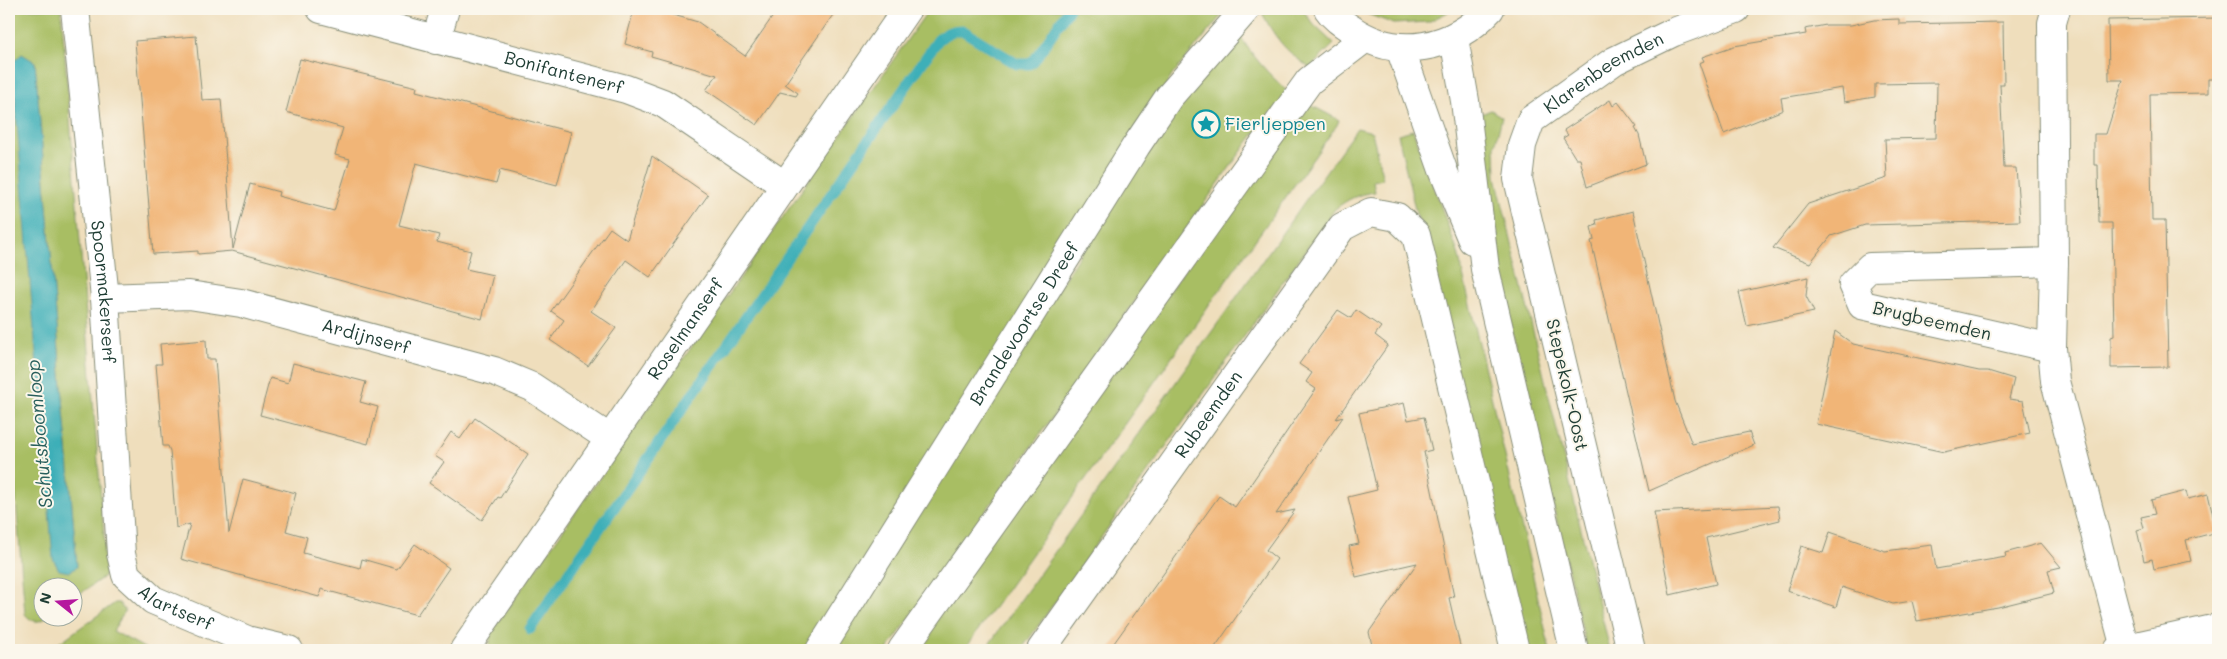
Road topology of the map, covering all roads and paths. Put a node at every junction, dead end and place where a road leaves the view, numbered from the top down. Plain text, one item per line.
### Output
1 (75, 9) edge
2 (322, 9) edge
3 (445, 9) edge
4 (906, 9) edge
5 (1246, 9) edge
6 (1328, 9) edge
7 (1490, 9) edge
8 (1736, 9) edge
9 (2056, 9) edge
10 (1454, 38) junction
11 (1364, 39) junction
12 (436, 40) junction
13 (1400, 48) junction
14 (1531, 120) joint
15 (784, 185) junction
16 (2054, 262) junction
17 (1485, 269) junction
18 (105, 298) junction
19 (2052, 348) junction
20 (609, 438) junction
21 (126, 575) joint
22 (2218, 628) edge
23 (2121, 649) edge
24 (289, 650) edge
25 (464, 650) edge
26 (820, 650) edge
27 (902, 650) edge
28 (1041, 650) edge
29 (1515, 650) edge
30 (1574, 650) edge
31 (1631, 650) edge

1 - 18 street, Spoormakerserf
2 - 12 street, Bonifantenerf
3 - 12 street
4 - 15 street, Roselmanserf
5 - 26 street, Brandevoortse Dreef
6 - 11 street
7 - 10 street
8 - 14 street, Klarenbeemden
9 - 16 street
10 - 13 street
10 - 17 street
11 - 13 street
11 - 27 street
12 - 15 street, Bonifantenerf
13 - 17 street
14 - 31 street, Stepekolk-Oost
15 - 20 street, Roselmanserf
16 - 19 street
16 - 19 street, Brugbeemden
17 - 30 street
18 - 20 street, Ardijnserf
18 - 21 street, Spoormakerserf
19 - 23 street
20 - 25 street, Roselmanserf
21 - 24 street, Alartserf
22 - 23 street
28 - 29 street, Rubeemden

